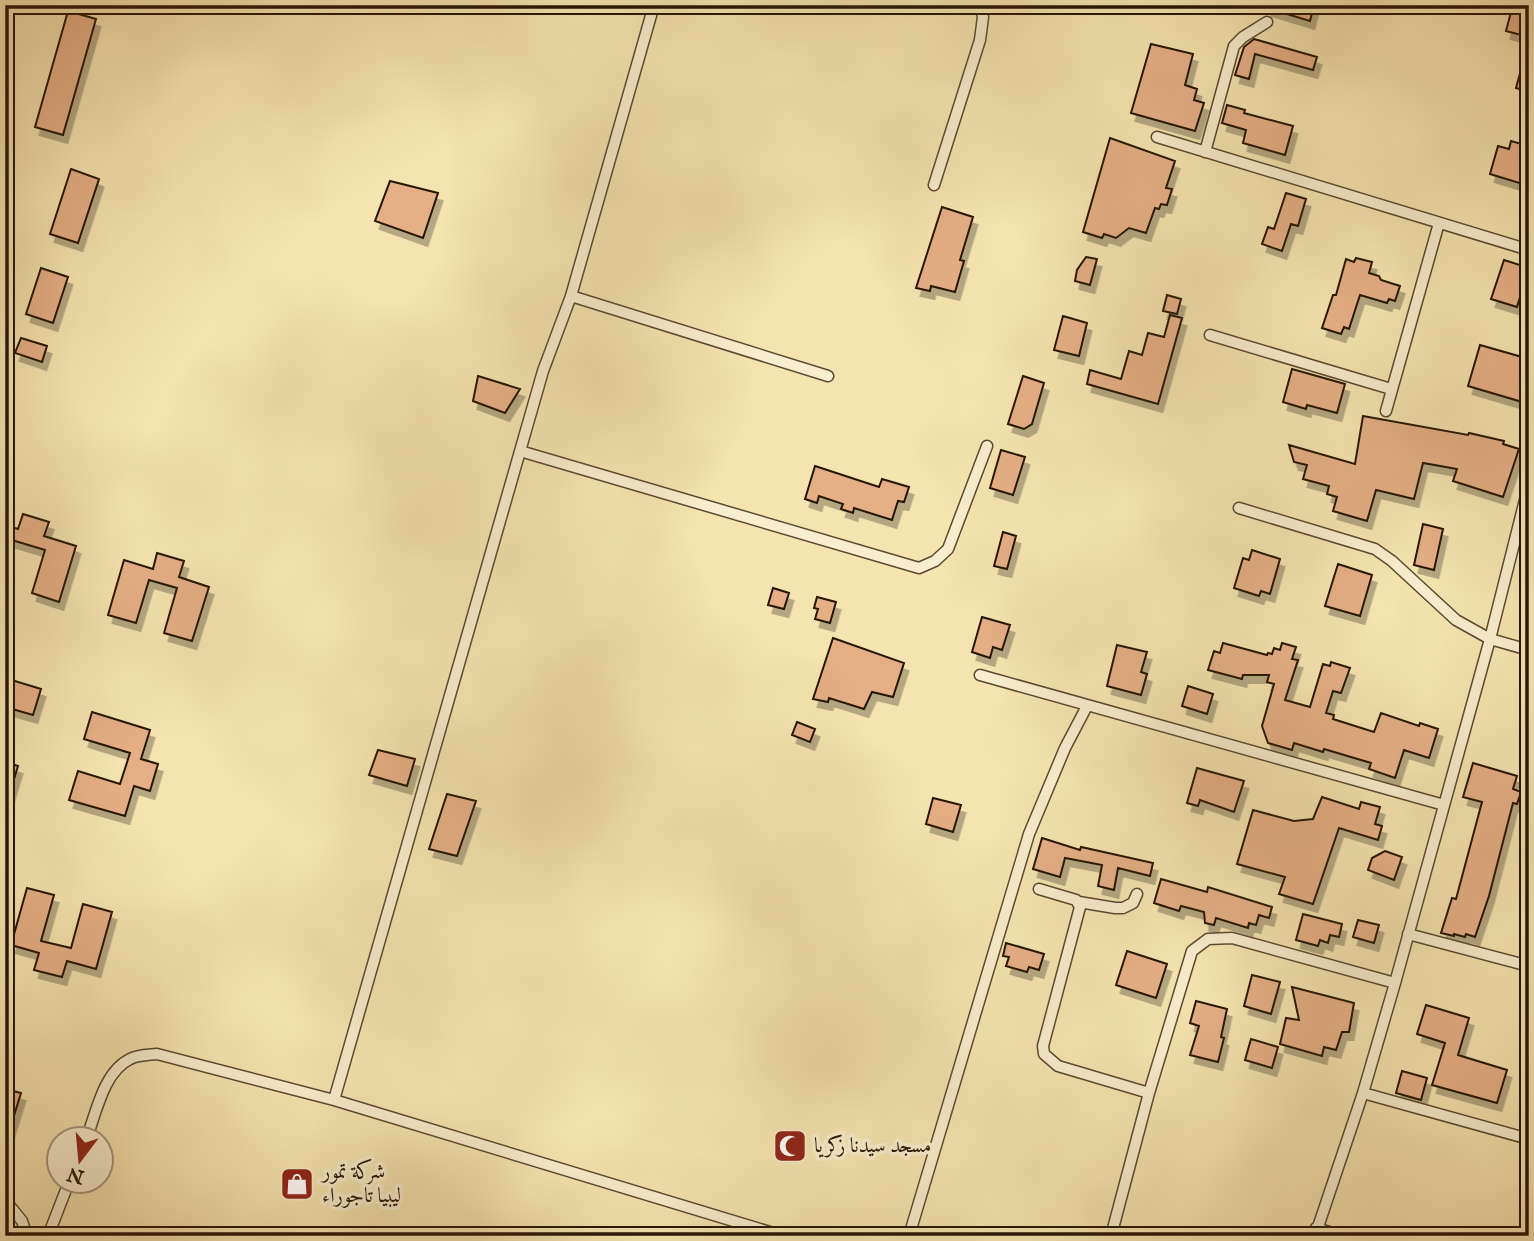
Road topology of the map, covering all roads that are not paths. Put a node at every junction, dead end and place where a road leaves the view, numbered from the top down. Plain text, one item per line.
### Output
1 (654, 5) edge
2 (980, 5) edge
3 (1267, 22) dead end
4 (1157, 138) dead end
5 (1205, 152) junction
6 (934, 185) dead end
7 (1439, 223) junction
8 (1529, 250) edge
9 (571, 296) junction
10 (1210, 335) dead end
11 (828, 376) dead end
12 (1391, 389) junction
13 (1386, 411) dead end
14 (987, 446) dead end
15 (520, 451) junction
16 (1529, 484) edge
17 (1239, 508) dead end
18 (1490, 639) junction
19 (1529, 650) edge
20 (980, 675) dead end
21 (1087, 706) junction
22 (1444, 805) junction
23 (1039, 889) dead end
24 (1137, 894) dead end
25 (1079, 902) junction
26 (1408, 934) junction
27 (1529, 966) edge
28 (1395, 983) junction
29 (1149, 1093) junction
30 (1363, 1093) junction
31 (334, 1100) junction
32 (91, 1126) edge
33 (1529, 1139) edge
34 (63, 1196) edge
35 (5, 1200) edge
36 (1316, 1232) edge
37 (27, 1236) edge
38 (48, 1236) edge
39 (783, 1236) edge
40 (909, 1236) edge
41 (1111, 1236) edge
42 (1342, 1236) edge

1 - 9 street
2 - 6 street
3 - 5 street
4 - 5 street
5 - 7 street
7 - 8 street
7 - 12 street
9 - 11 street
9 - 15 street
10 - 12 street
12 - 13 street
14 - 15 street
15 - 31 street
16 - 18 street
17 - 18 street
18 - 19 street
18 - 22 street
20 - 21 street
21 - 22 street
21 - 40 street
22 - 26 street
23 - 25 street
24 - 25 street
25 - 29 street
26 - 27 street
26 - 28 street
28 - 29 street
28 - 30 street
29 - 41 street
30 - 33 street
30 - 36 street
31 - 32 street
31 - 39 street
34 - 38 street
35 - 37 street
36 - 42 street

